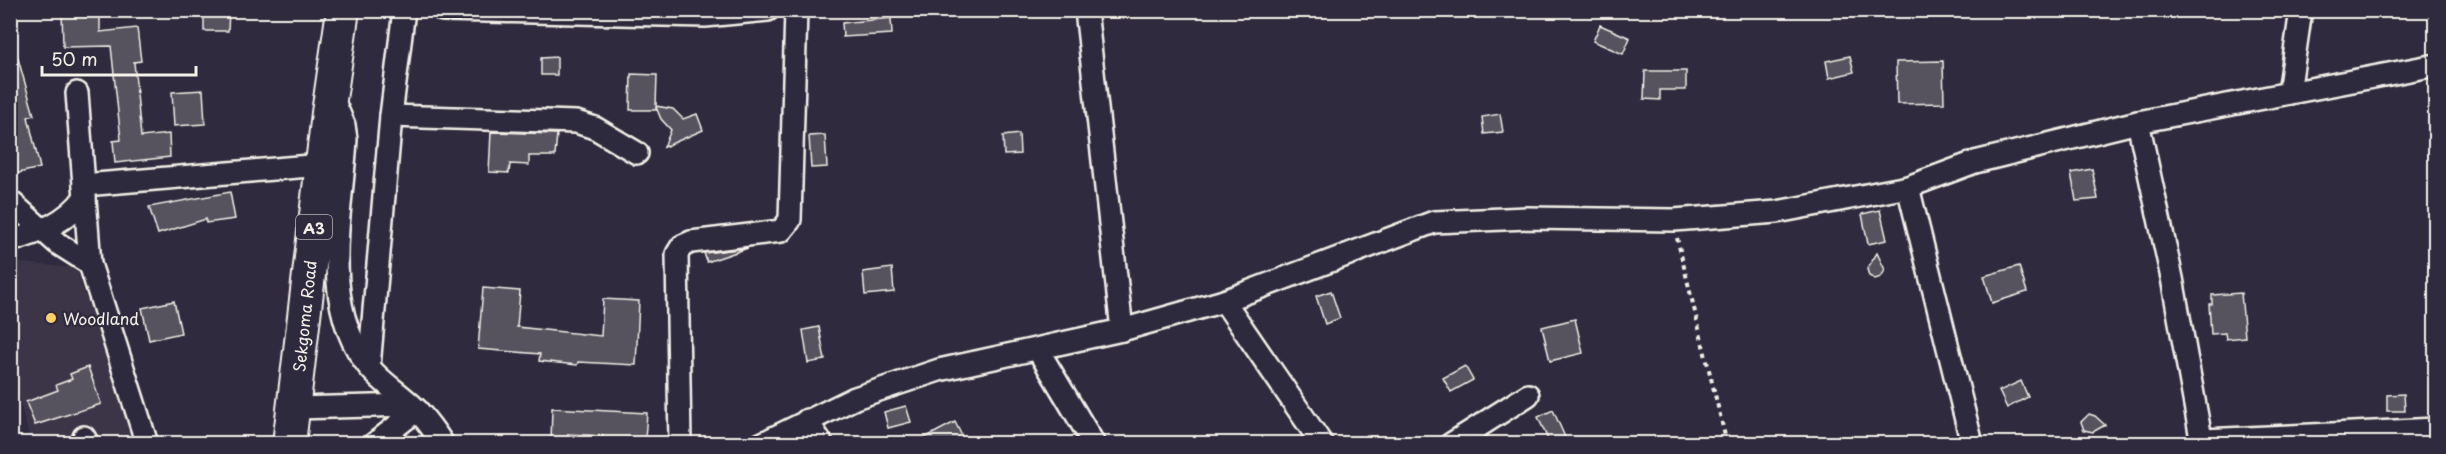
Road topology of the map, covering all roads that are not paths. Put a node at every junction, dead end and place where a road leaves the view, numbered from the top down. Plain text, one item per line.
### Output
1 (343, 10) edge
2 (404, 10) edge
3 (443, 10) edge
4 (768, 10) edge
5 (796, 10) edge
6 (1086, 10) edge
7 (2301, 10) edge
8 (2436, 65) edge
9 (77, 93) dead end
10 (331, 93) junction
11 (2289, 93) junction
12 (391, 116) junction
13 (2138, 122) junction
14 (637, 153) dead end
15 (322, 165) junction
16 (1908, 187) junction
17 (84, 191) junction
18 (10, 201) edge
19 (41, 230) junction
20 (10, 241) edge
21 (90, 264) junction
22 (1224, 301) junction
23 (1122, 330) junction
24 (1038, 350) junction
25 (369, 368) junction
26 (1528, 395) dead end
27 (294, 408) junction
28 (414, 408) junction
29 (807, 420) junction
30 (2436, 429) edge
31 (2203, 442) edge
32 (147, 444) edge
33 (289, 444) edge
34 (374, 444) edge
35 (443, 444) edge
36 (680, 444) edge
37 (761, 444) edge
38 (822, 444) edge
39 (1094, 444) edge
40 (1322, 444) edge
41 (1451, 444) edge
42 (1972, 444) edge

1 - 10 highway, Sekgoma Road / A3
2 - 12 street
3 - 4 street
5 - 36 street
6 - 23 street
7 - 11 street
8 - 11 street
9 - 17 street
10 - 15 highway, Sekgoma Road / A3
10 - 25 street
11 - 13 street
12 - 14 street
12 - 25 street
13 - 16 street
13 - 31 street
15 - 17 street
15 - 27 highway, Sekgoma Road / A3
16 - 22 street
16 - 42 street
17 - 19 street
17 - 21 street
18 - 19 street
19 - 20 street
19 - 21 street
21 - 32 street
22 - 23 street
22 - 40 street
23 - 24 street
24 - 29 street
24 - 39 street
25 - 28 street
26 - 41 street
27 - 28 street
27 - 33 highway, Sekgoma Road / A3
28 - 34 street
28 - 35 street
29 - 37 street
29 - 38 street
30 - 31 street

